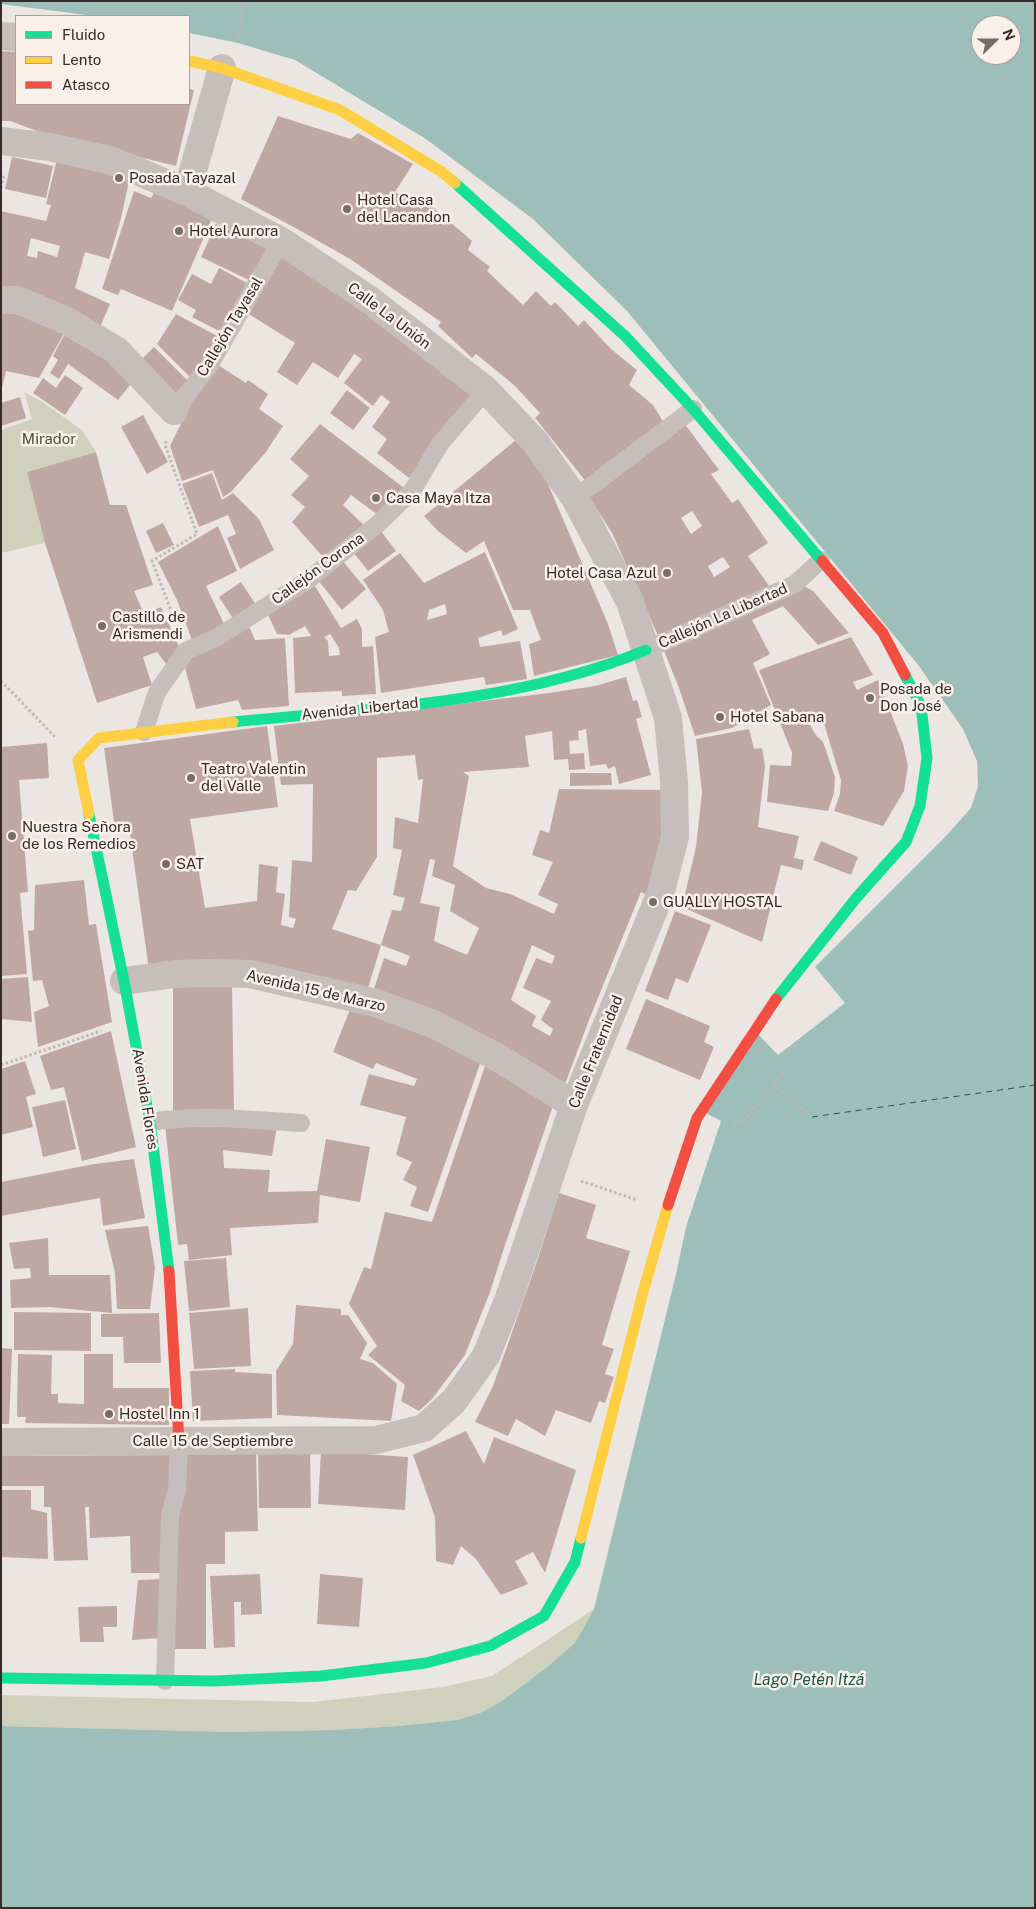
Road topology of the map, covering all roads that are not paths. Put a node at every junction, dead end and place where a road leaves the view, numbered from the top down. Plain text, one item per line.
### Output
1 (1, 36) edge
2 (15, 37) edge
3 (190, 61) edge
4 (222, 68) junction
5 (1, 141) edge
6 (187, 192) junction
7 (281, 241) junction
8 (1, 300) edge
9 (486, 390) junction
10 (693, 409) junction
11 (174, 411) joint
12 (575, 498) junction
13 (821, 560) junction
14 (646, 650) junction
15 (144, 732) junction
16 (78, 760) joint
17 (124, 981) junction
18 (574, 1105) junction
19 (150, 1122) junction
20 (301, 1123) dead end
21 (424, 1428) joint
22 (1, 1442) edge
23 (179, 1442) junction
24 (1, 1678) edge
25 (165, 1681) junction

1 - 2 street
3 - 4 street
4 - 6 street
4 - 10 street
5 - 6 street, Calle La Unión
6 - 7 street, Calle La Unión
7 - 9 street, Calle La Unión
7 - 11 lane, Callejón Tayasal
8 - 11 street
9 - 12 street, Calle La Unión
9 - 15 lane, Callejón Corona
10 - 12 lane
10 - 13 street
12 - 14 street, Calle La Unión
13 - 14 lane, Callejón La Libertad
13 - 25 street
14 - 15 street, Avenida Libertad
14 - 18 street, Calle Fraternidad
15 - 16 street, Avenida Libertad
16 - 17 street, Avenida Flores
17 - 18 street, Avenida 15 de Marzo
17 - 19 street, Avenida Flores
18 - 21 street, Calle Fraternidad
19 - 20 lane
19 - 23 street, Avenida Flores
21 - 23 street, Calle 15 de Septiembre
22 - 23 street, Calle 15 de Septiembre
23 - 25 lane
24 - 25 street

